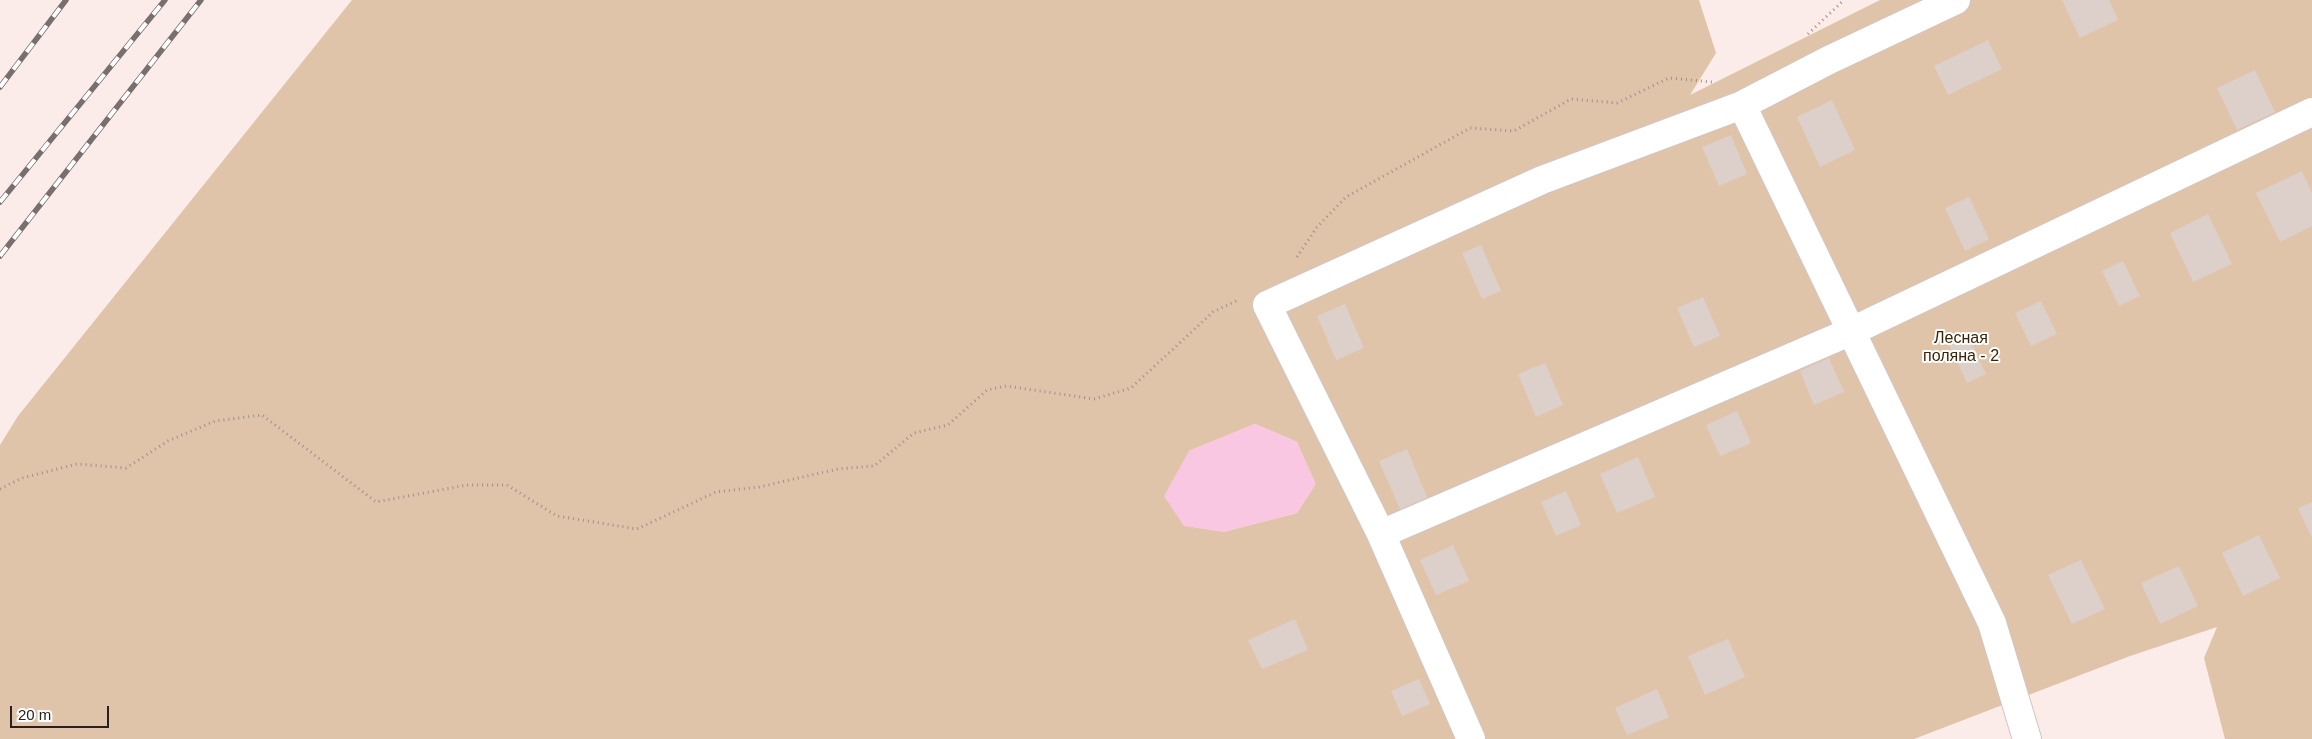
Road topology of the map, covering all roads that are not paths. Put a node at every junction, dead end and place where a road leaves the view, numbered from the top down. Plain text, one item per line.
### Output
1 (1956, 0) edge
2 (1742, 105) junction
3 (2312, 112) edge
4 (1852, 331) junction
5 (1381, 534) junction
6 (1471, 739) edge
7 (2027, 739) edge

1 - 2 street
2 - 4 street
2 - 5 street
3 - 4 street
4 - 5 street
4 - 7 street
5 - 6 street

